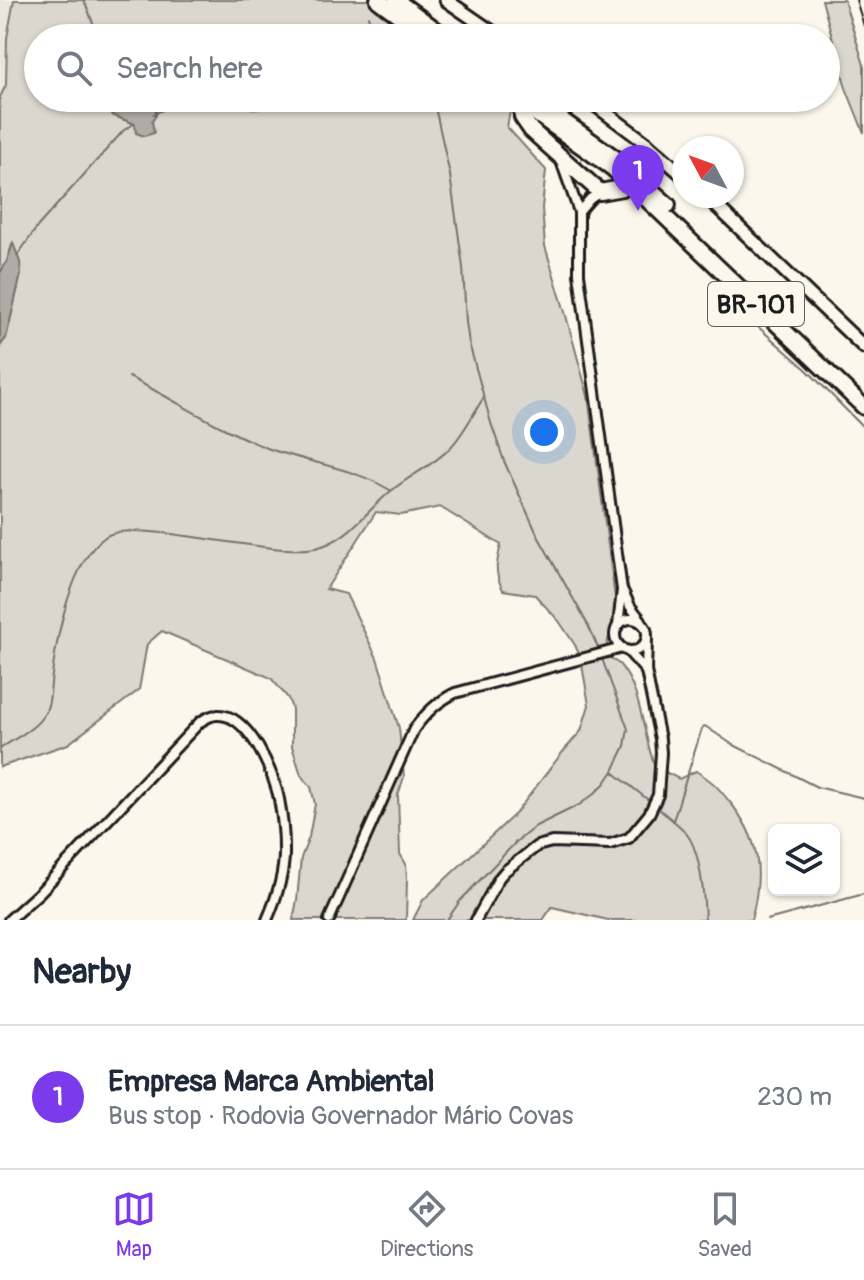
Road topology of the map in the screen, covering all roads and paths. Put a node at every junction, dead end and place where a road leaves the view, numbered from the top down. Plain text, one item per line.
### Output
1 (378, 0) edge
2 (396, 0) edge
3 (446, 0) edge
4 (411, 24) edge
5 (428, 24) edge
6 (481, 24) edge
7 (522, 112) edge
8 (538, 112) edge
9 (543, 112) edge
10 (605, 112) edge
11 (559, 156) junction
12 (672, 166) edge
13 (633, 186) junction
14 (600, 192) junction
15 (719, 208) edge
16 (579, 212) junction
17 (864, 347) edge
18 (864, 394) edge
19 (864, 407) edge
20 (622, 590) junction
21 (618, 626) junction
22 (645, 627) junction
23 (615, 638) junction
24 (647, 639) junction
25 (625, 650) junction
26 (597, 655) junction
27 (646, 671) junction
28 (9, 920) edge
29 (267, 920) edge
30 (329, 920) edge
31 (476, 920) edge

1 - 4 highway
2 - 5 highway
3 - 6 street
7 - 11 highway
8 - 13 highway, BR-101
9 - 18 highway, BR-101
10 - 12 street
11 - 14 highway
11 - 16 street
13 - 14 highway
13 - 19 highway, BR-101
14 - 16 street
15 - 17 street
16 - 20 street
20 - 21 street
20 - 22 street
21 - 22 street
21 - 23 street
22 - 24 street
23 - 25 street
23 - 26 street
24 - 25 street
24 - 27 street
25 - 26 street
25 - 27 street
26 - 30 street
27 - 31 street
28 - 29 street

